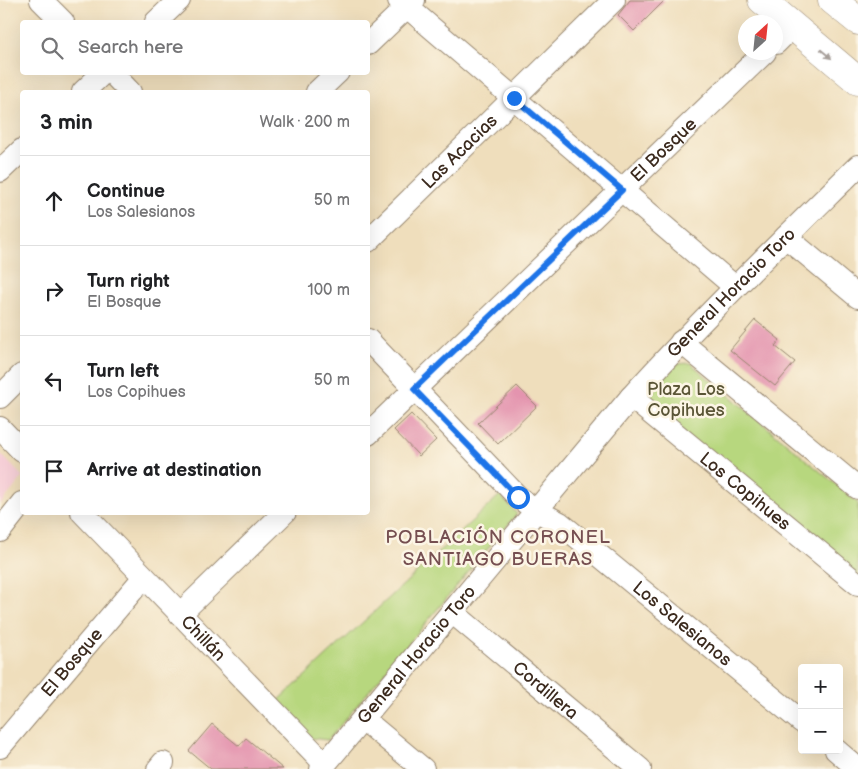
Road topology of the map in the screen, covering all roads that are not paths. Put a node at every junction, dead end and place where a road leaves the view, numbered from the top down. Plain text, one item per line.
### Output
1 (41, 0) edge
2 (179, 0) edge
3 (614, 0) edge
4 (762, 0) edge
5 (832, 0) edge
6 (406, 2) edge
7 (61, 20) edge
8 (158, 20) edge
9 (858, 22) edge
10 (784, 34) edge
11 (370, 42) edge
12 (757, 60) edge
13 (101, 75) edge
14 (114, 75) edge
15 (335, 75) edge
16 (858, 81) edge
17 (85, 90) edge
18 (128, 90) edge
19 (319, 90) edge
20 (514, 98) junction
21 (20, 152) edge
22 (858, 166) edge
23 (0, 171) edge
24 (622, 190) junction
25 (786, 237) junction
26 (370, 239) edge
27 (735, 287) junction
28 (858, 297) edge
29 (370, 342) edge
30 (681, 342) junction
31 (20, 377) edge
32 (414, 389) junction
33 (0, 397) edge
34 (631, 397) junction
35 (0, 428) edge
36 (370, 432) edge
37 (20, 449) edge
38 (858, 488) edge
39 (20, 506) edge
40 (537, 511) junction
41 (86, 515) edge
42 (282, 515) edge
43 (0, 531) edge
44 (144, 577) junction
45 (858, 584) edge
46 (452, 612) junction
47 (180, 614) junction
48 (363, 719) junction
49 (798, 719) edge
50 (0, 747) edge
51 (841, 754) edge
52 (323, 767) edge
53 (858, 768) edge
54 (423, 769) edge
55 (640, 769) edge

1 - 7 street
2 - 8 street
3 - 20 street, Las Acacias
4 - 10 main road
5 - 9 main road
6 - 11 street
6 - 20 street
10 -> 16 main road
12 - 24 street, El Bosque
13 - 17 street
14 - 18 street
15 - 19 street
20 - 24 street
20 - 26 street, Las Acacias
21 - 23 street
22 - 25 street, General Horacio Toro
24 - 27 street
24 - 32 street, El Bosque
25 - 27 street, General Horacio Toro
25 - 28 street
27 - 30 street, General Horacio Toro
29 - 32 street, Los Salesianos
30 - 34 street, General Horacio Toro
30 - 38 street
31 - 33 street
32 - 36 street, El Bosque
32 - 40 street, Los Salesianos
34 - 40 street, General Horacio Toro
34 - 45 street, Los Copihues
35 - 37 street
39 - 43 street
40 - 46 street, General Horacio Toro
40 - 49 street, Los Salesianos
41 - 44 street, Chillán
42 - 47 street
44 - 47 street, Chillán
44 - 50 street, El Bosque
46 - 48 street, General Horacio Toro
46 - 55 street, Cordillera
47 - 52 street, Chillán
48 - 52 street, General Horacio Toro
48 - 54 street
51 - 53 street

